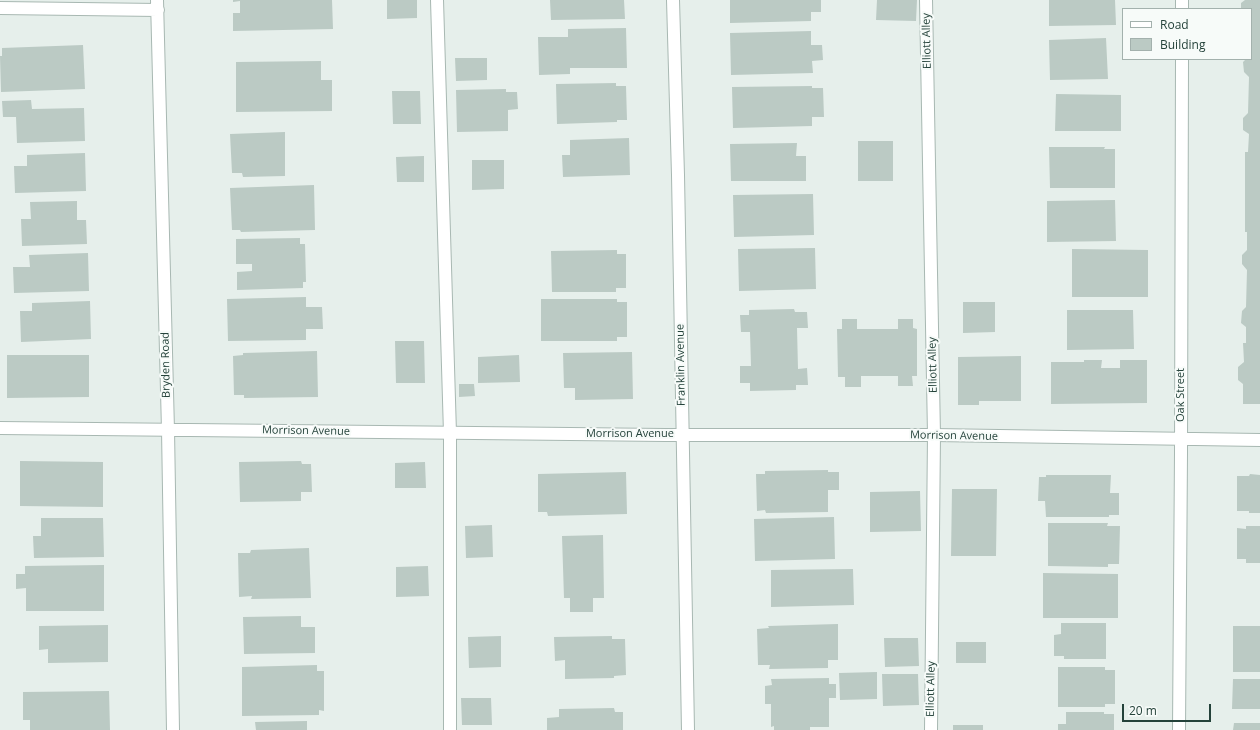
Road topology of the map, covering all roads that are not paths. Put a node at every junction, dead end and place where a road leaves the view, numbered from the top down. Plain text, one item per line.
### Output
1 (437, 0) edge
2 (673, 0) edge
3 (926, 0) edge
4 (158, 5) edge
5 (0, 8) edge
6 (1182, 60) edge
7 (0, 428) edge
8 (168, 430) junction
9 (450, 433) junction
10 (682, 434) junction
11 (934, 435) junction
12 (1181, 439) junction
13 (1260, 440) edge
14 (174, 730) edge
15 (450, 730) edge
16 (688, 730) edge
17 (931, 730) edge
18 (1179, 730) edge

1 - 9 street
2 - 10 street, Franklin Avenue
3 - 11 street, Elliott Alley
4 - 5 street
4 - 8 street, Bryden Road
6 - 12 street, Oak Street
7 - 8 street, Morrison Avenue
8 - 9 street, Morrison Avenue
8 - 14 street, Bryden Road
9 - 10 street, Morrison Avenue
9 - 15 street
10 - 11 street, Morrison Avenue
10 - 16 street, Franklin Avenue
11 - 12 street, Morrison Avenue
11 - 17 street, Elliott Alley
12 - 13 street, Morrison Avenue
12 - 18 street, Oak Street

